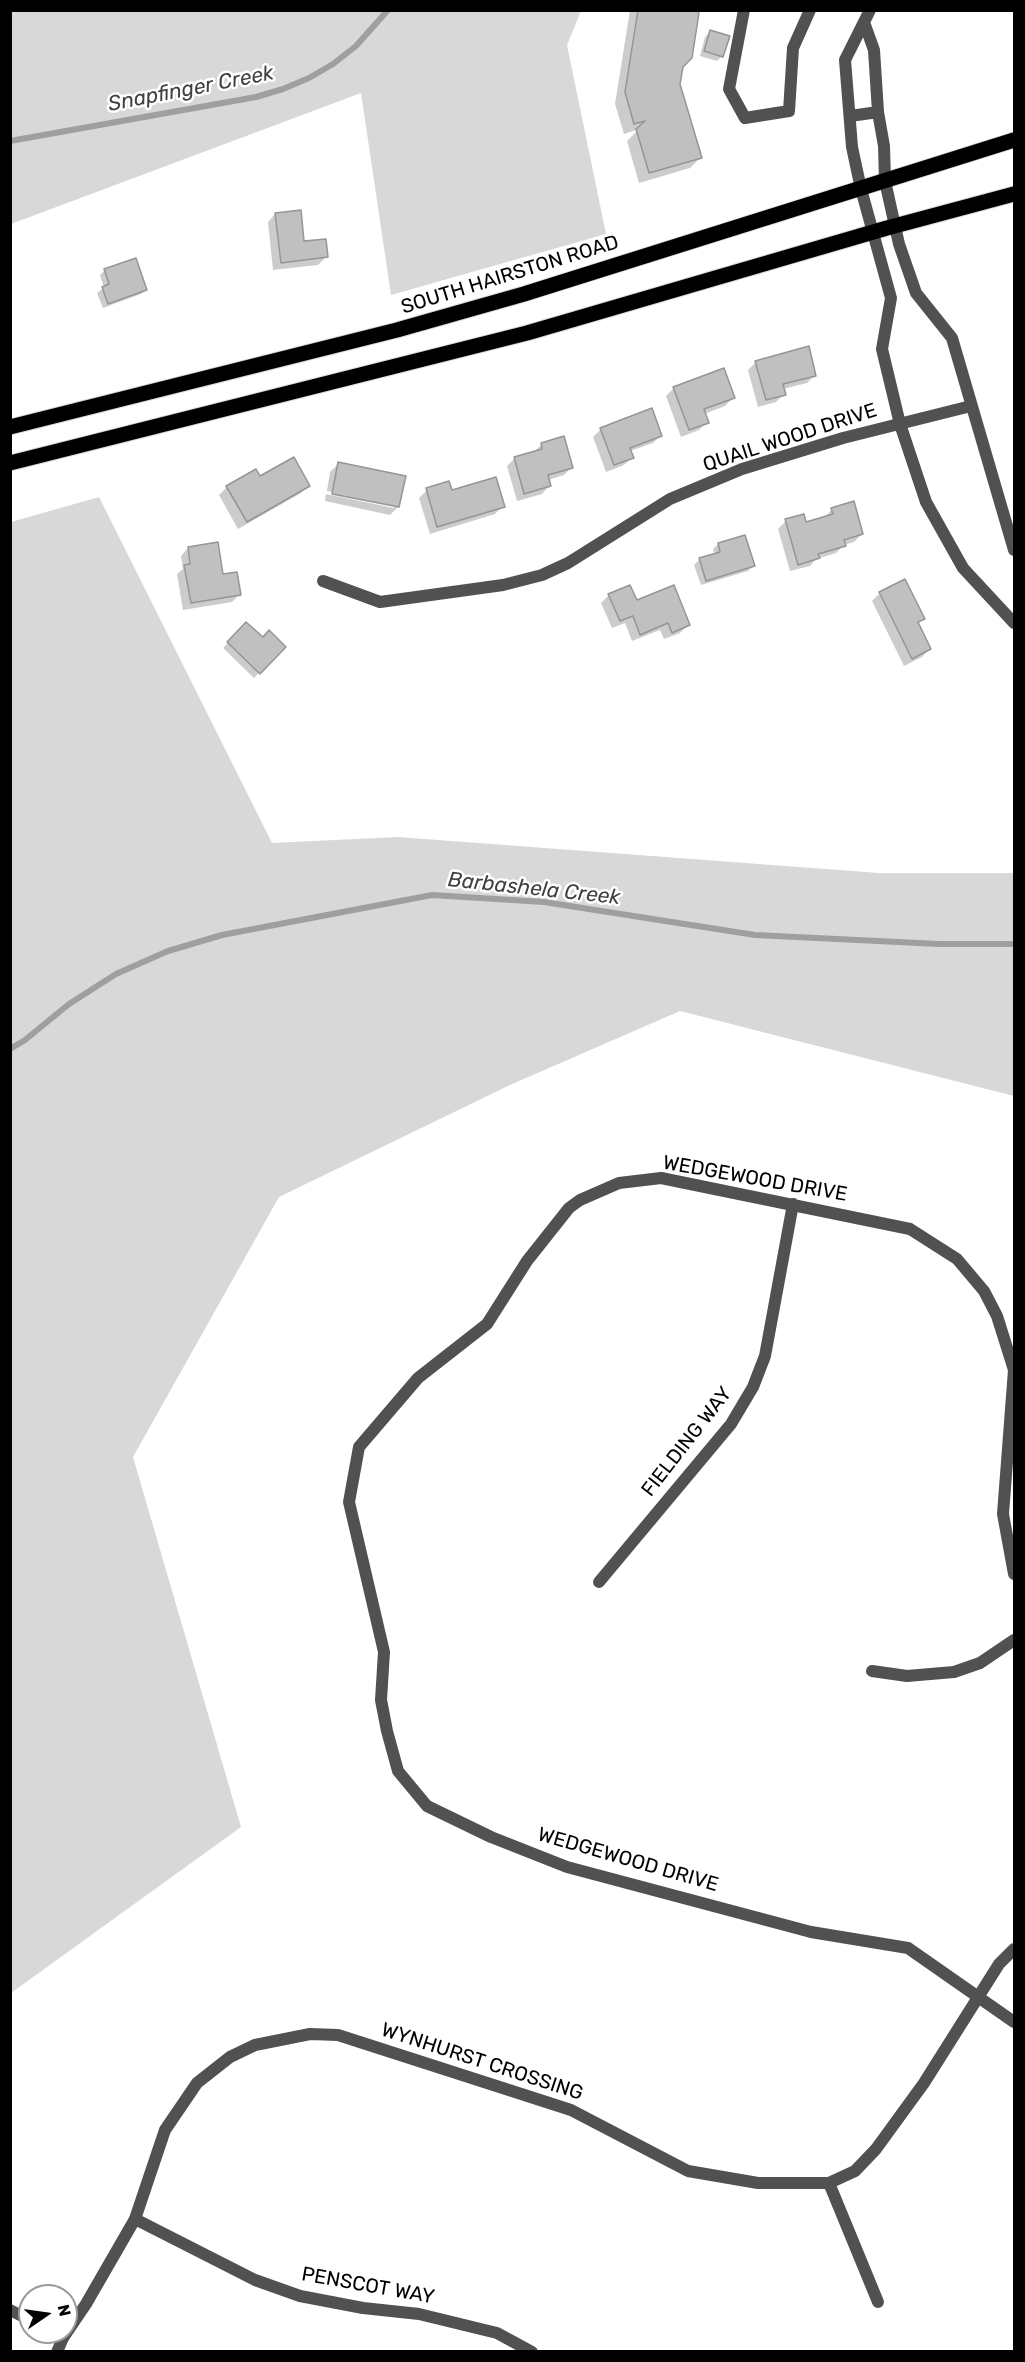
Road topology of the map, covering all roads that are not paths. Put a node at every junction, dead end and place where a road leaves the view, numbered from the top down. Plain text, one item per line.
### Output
1 (744, 10) edge
2 (810, 10) edge
3 (870, 10) edge
4 (865, 25) junction
5 (878, 112) junction
6 (850, 116) junction
7 (1014, 140) edge
8 (885, 181) junction
9 (861, 189) junction
10 (1014, 194) edge
11 (895, 225) junction
12 (872, 232) junction
13 (971, 406) junction
14 (900, 424) junction
15 (10, 427) edge
16 (10, 463) edge
17 (1014, 550) edge
18 (323, 581) dead end
19 (1014, 623) edge
20 (793, 1204) junction
21 (1012, 1418) edge
22 (1014, 1574) edge
23 (599, 1582) dead end
24 (1014, 1640) edge
25 (872, 1671) dead end
26 (1014, 1949) edge
27 (978, 1996) junction
28 (1014, 2022) edge
29 (829, 2183) junction
30 (135, 2219) junction
31 (878, 2302) dead end
32 (78, 2313) edge
33 (532, 2352) edge

1 - 2 street
3 - 4 street
4 - 5 street
4 - 6 street
5 - 6 street
5 - 8 street
6 - 9 street
7 - 8 main road, SOUTH HAIRSTON ROAD
8 - 9 main road, SOUTH HAIRSTON ROAD
8 - 11 street
9 - 12 street
9 - 15 main road, SOUTH HAIRSTON ROAD
10 - 11 main road
11 - 12 main road
11 - 13 street
12 - 14 street
12 - 16 main road
13 - 14 street, QUAIL WOOD DRIVE
13 - 17 street
14 - 18 street, QUAIL WOOD DRIVE
14 - 19 street
20 - 21 street, WEDGEWOOD DRIVE
20 - 23 street, FIELDING WAY
20 - 27 street, WEDGEWOOD DRIVE
21 - 22 street, WEDGEWOOD DRIVE
24 - 25 street
26 - 27 street, WYNHURST CROSSING
27 - 28 street, WEDGEWOOD DRIVE
27 - 29 street, WYNHURST CROSSING
29 - 30 street, WYNHURST CROSSING
29 - 31 street
30 - 32 street, WYNHURST CROSSING
30 - 33 street, PENSCOT WAY

